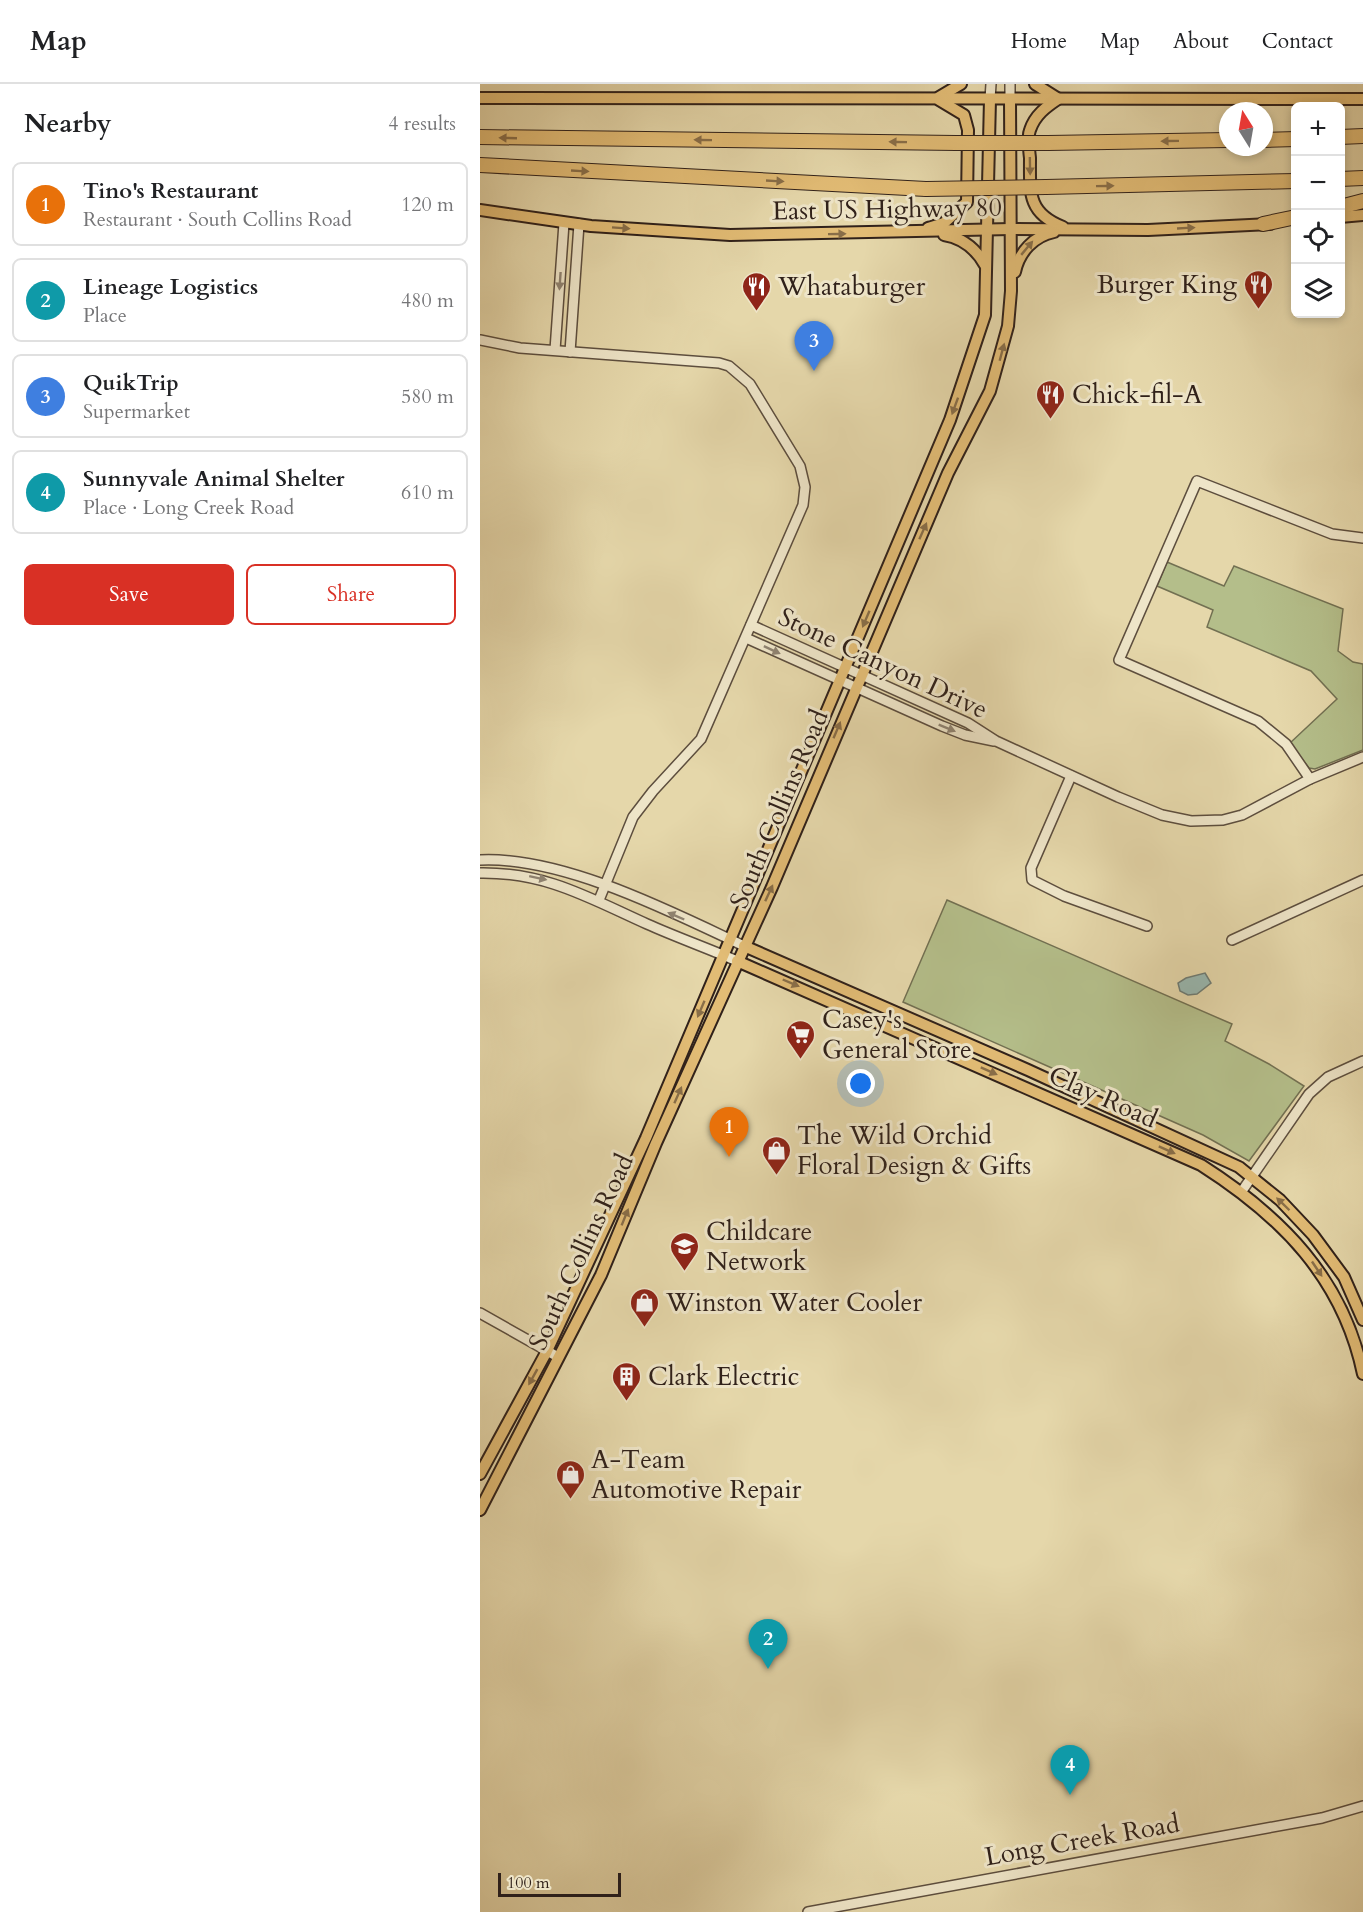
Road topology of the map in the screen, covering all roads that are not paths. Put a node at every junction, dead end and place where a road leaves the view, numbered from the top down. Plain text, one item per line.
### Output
1 (961, 84) edge
2 (991, 84) edge
3 (1010, 84) edge
4 (1035, 84) edge
5 (480, 98) edge
6 (936, 99) junction
7 (990, 99) junction
8 (1010, 99) junction
9 (1058, 99) junction
10 (1363, 99) edge
11 (1363, 136) edge
12 (480, 137) edge
13 (1345, 137) edge
14 (1291, 139) edge
15 (1219, 140) edge
16 (1273, 140) edge
17 (480, 165) edge
18 (1363, 178) edge
19 (1345, 179) edge
20 (1291, 181) edge
21 (1363, 201) edge
22 (1345, 206) edge
23 (480, 210) edge
24 (1363, 215) edge
25 (1345, 217) edge
26 (1291, 220) edge
27 (564, 223) junction
28 (579, 224) junction
29 (1263, 224) joint
30 (1011, 228) junction
31 (987, 229) junction
32 (1069, 229) junction
33 (915, 232) junction
34 (986, 268) junction
35 (1011, 291) junction
36 (480, 340) edge
37 (555, 350) junction
38 (570, 352) junction
39 (931, 465) junction
40 (948, 473) junction
41 (1363, 538) edge
42 (751, 625) junction
43 (746, 638) junction
44 (845, 668) junction
45 (861, 675) junction
46 (840, 681) junction
47 (855, 688) junction
48 (927, 704) junction
49 (921, 717) junction
50 (996, 741) junction
51 (1363, 757) edge
52 (1071, 776) junction
53 (1310, 778) junction
54 (480, 860) edge
55 (480, 873) edge
56 (1363, 880) edge
57 (604, 886) junction
58 (599, 900) junction
59 (1147, 926) dead end
60 (730, 939) junction
61 (1232, 940) dead end
62 (744, 946) junction
63 (723, 955) junction
64 (737, 961) junction
65 (1363, 1061) edge
66 (656, 1128) junction
67 (651, 1140) junction
68 (1251, 1177) junction
69 (1242, 1191) junction
70 (480, 1313) edge
71 (1363, 1320) edge
72 (547, 1351) junction
73 (558, 1357) junction
74 (1363, 1374) edge
75 (480, 1474) edge
76 (480, 1510) edge
77 (1363, 1806) edge
78 (808, 1912) edge

1 - 6 main road
2 - 7 street
3 - 8 street
4 - 9 main road
5 - 6 main road
6 - 7 main road
6 - 33 main road
7 - 8 main road
7 - 31 main road, South Collins Road
8 - 9 main road
8 - 30 main road, South Collins Road
9 - 10 main road
9 -> 32 main road
11 - 13 highway
15 -> 12 highway, bridge
14 - 16 highway
17 -> 20 highway, bridge
18 - 19 highway
21 - 22 highway
23 - 27 main road, East US Highway 80
24 - 25 main road
26 - 29 highway
27 - 28 main road, East US Highway 80
27 -> 37 street
28 -> 33 main road, East US Highway 80
28 - 38 street
32 -> 29 main road, East US Highway 80
30 - 31 main road, East US Highway 80
30 - 32 main road, East US Highway 80
30 - 35 main road, South Collins Road
31 - 33 main road, East US Highway 80
31 - 34 main road, South Collins Road
35 -> 32 main road
33 - 34 main road
34 -> 39 main road, South Collins Road
40 -> 35 main road, South Collins Road
36 - 37 street
37 - 38 street
38 - 42 street
39 - 40 main road
39 -> 44 main road, South Collins Road
45 -> 40 main road, South Collins Road
41 - 53 street
42 - 43 street
42 - 44 street, Stone Canyon Drive
43 -> 46 street, Stone Canyon Drive
43 - 57 street
44 - 45 street, Stone Canyon Drive
44 - 46 main road, South Collins Road
45 - 47 main road, South Collins Road
45 - 48 street, Stone Canyon Drive
46 - 47 street, Stone Canyon Drive
46 - 60 main road, South Collins Road
47 - 49 street, Stone Canyon Drive
62 -> 47 main road, South Collins Road
48 - 49 street
48 - 50 street, Stone Canyon Drive
49 -> 50 street, Stone Canyon Drive
50 - 52 street, Stone Canyon Drive
51 - 53 street, Stone Canyon Drive
52 - 53 street, Stone Canyon Drive
52 - 59 street
54 - 57 street
55 -> 58 street
56 - 61 street
57 - 58 street
60 -> 57 street
58 - 63 street
60 - 62 street
60 - 63 main road, South Collins Road
62 - 64 main road, South Collins Road
62 - 68 main road, Clay Road
63 - 64 street
63 -> 66 main road, South Collins Road
66 -> 64 main road, South Collins Road
64 -> 69 main road, Clay Road
65 - 68 street
66 - 67 main road, South Collins Road
67 - 72 main road, South Collins Road
73 -> 67 main road, South Collins Road
68 - 69 street
71 -> 68 main road, Clay Road
69 -> 74 main road, Clay Road
70 - 72 street
72 - 73 street
72 -> 75 main road, South Collins Road
73 - 76 main road, South Collins Road
77 - 78 street, Long Creek Road

